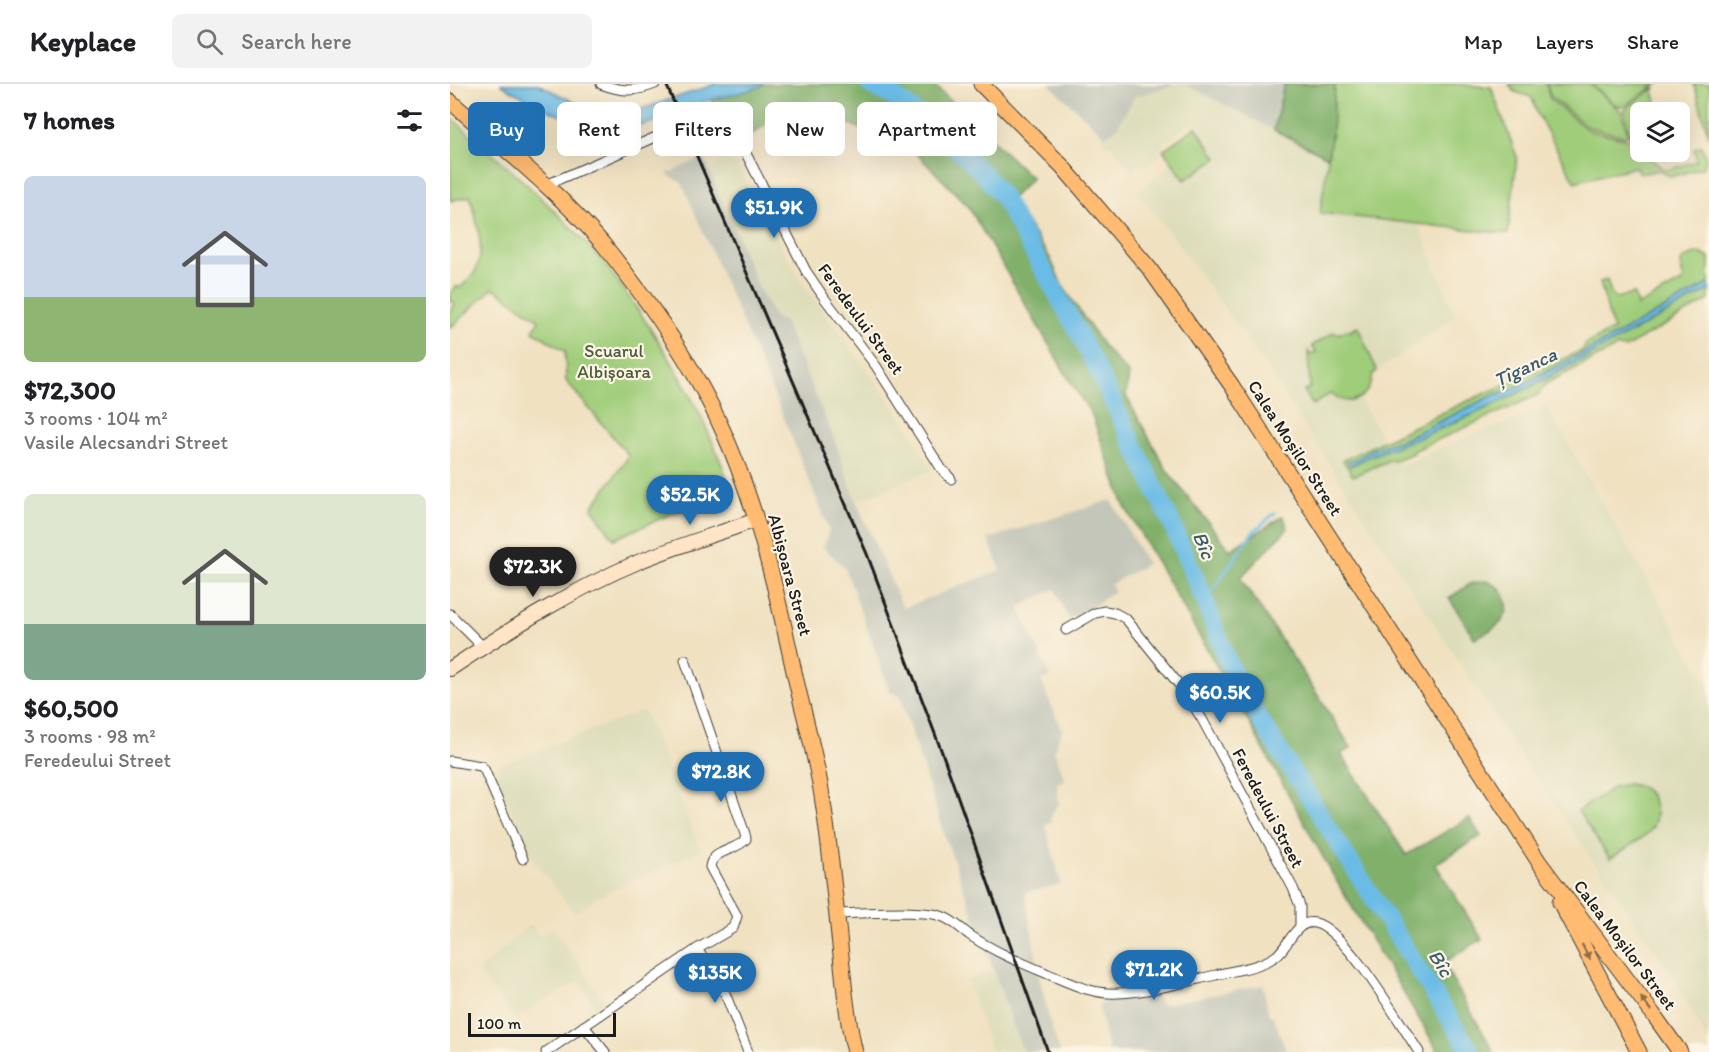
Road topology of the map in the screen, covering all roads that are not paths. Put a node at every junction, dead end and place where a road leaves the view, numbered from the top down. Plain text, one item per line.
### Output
1 (601, 84) edge
2 (655, 84) edge
3 (981, 84) edge
4 (450, 101) edge
5 (546, 185) junction
6 (951, 479) dead end
7 (756, 520) junction
8 (450, 614) edge
9 (1066, 630) dead end
10 (483, 647) junction
11 (685, 660) dead end
12 (450, 669) edge
13 (450, 761) edge
14 (523, 859) dead end
15 (1539, 862) junction
16 (837, 914) junction
17 (1300, 926) junction
18 (697, 949) junction
19 (584, 1026) junction
20 (546, 1052) edge
21 (605, 1052) edge
22 (748, 1052) edge
23 (855, 1052) edge
24 (1419, 1052) edge
25 (1639, 1052) edge
26 (1680, 1052) edge

1 - 2 street
3 - 15 main road, Calea Moșilor Street
4 - 5 main road, Albișoara Street
5 - 6 street, Feredeului Street
5 - 7 main road, Albișoara Street
7 - 10 main road
7 - 16 main road, Albișoara Street
8 - 10 street
9 - 17 street, Feredeului Street
10 - 12 main road
11 - 18 street
13 - 14 street
15 -> 25 main road, Calea Moșilor Street
26 -> 15 main road, Calea Moșilor Street
16 - 17 street
16 - 23 main road, Albișoara Street
17 - 24 street
18 - 19 street
18 - 22 street
19 - 20 street
19 - 21 street

